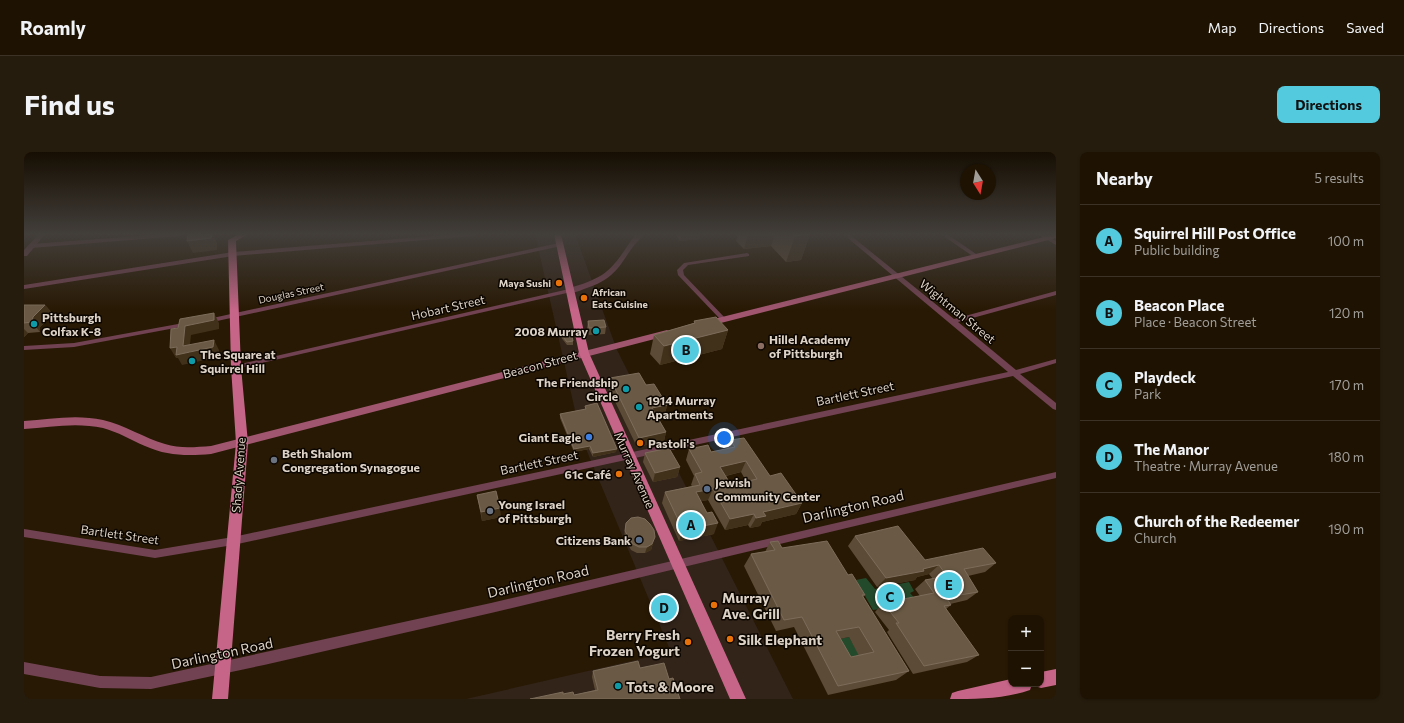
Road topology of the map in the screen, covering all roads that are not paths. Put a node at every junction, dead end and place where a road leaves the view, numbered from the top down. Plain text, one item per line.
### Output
1 (198, 260) edge
2 (233, 260) edge
3 (489, 260) edge
4 (563, 260) edge
5 (623, 260) edge
6 (715, 260) edge
7 (876, 260) edge
8 (962, 260) edge
9 (896, 276) junction
10 (24, 287) edge
11 (570, 291) junction
12 (1056, 293) edge
13 (235, 316) junction
14 (723, 319) junction
15 (201, 322) edge
16 (952, 322) junction
17 (194, 324) edge
18 (694, 326) edge
19 (674, 331) edge
20 (24, 348) edge
21 (584, 353) junction
22 (1056, 361) edge
23 (236, 367) junction
24 (1014, 373) junction
25 (1056, 407) edge
26 (24, 425) edge
27 (242, 442) junction
28 (628, 456) junction
29 (1056, 475) edge
30 (24, 533) edge
31 (233, 540) junction
32 (677, 564) junction
33 (24, 668) edge
34 (222, 669) junction
35 (1056, 677) edge
36 (1044, 679) edge
37 (1011, 687) edge
38 (220, 699) edge
39 (738, 699) edge
40 (958, 699) edge

1 - 10 street
2 - 13 main road, Shady Avenue
3 - 13 street, Douglas Street
4 - 11 main road, Murray Avenue
5 - 11 street, Hobart Street
6 - 14 street
7 - 9 street, Wightman Street
8 - 9 main road
9 - 14 main road
9 - 16 street, Wightman Street
11 - 21 main road, Murray Avenue
11 - 23 street, Hobart Street
12 - 16 street
13 - 15 street, Douglas Street
13 - 23 main road, Shady Avenue
14 - 18 main road
16 - 24 street, Wightman Street
17 - 20 street
19 - 21 main road, Beacon Street
21 - 27 main road, Beacon Street
21 - 28 main road, Murray Avenue
22 - 24 street, Bartlett Street
23 - 27 main road, Shady Avenue
24 - 25 street, Wightman Street
24 - 28 street, Bartlett Street
26 - 27 main road, Beacon Street
27 - 31 main road, Shady Avenue
28 - 31 street, Bartlett Street
28 - 32 main road, Murray Avenue
29 - 32 street, Darlington Road
30 - 31 street, Bartlett Street
31 - 34 main road, Shady Avenue
32 - 34 street, Darlington Road
32 - 39 main road, Murray Avenue
33 - 34 street, Darlington Road
34 - 38 main road, Shady Avenue
35 - 36 main road
37 - 40 main road

